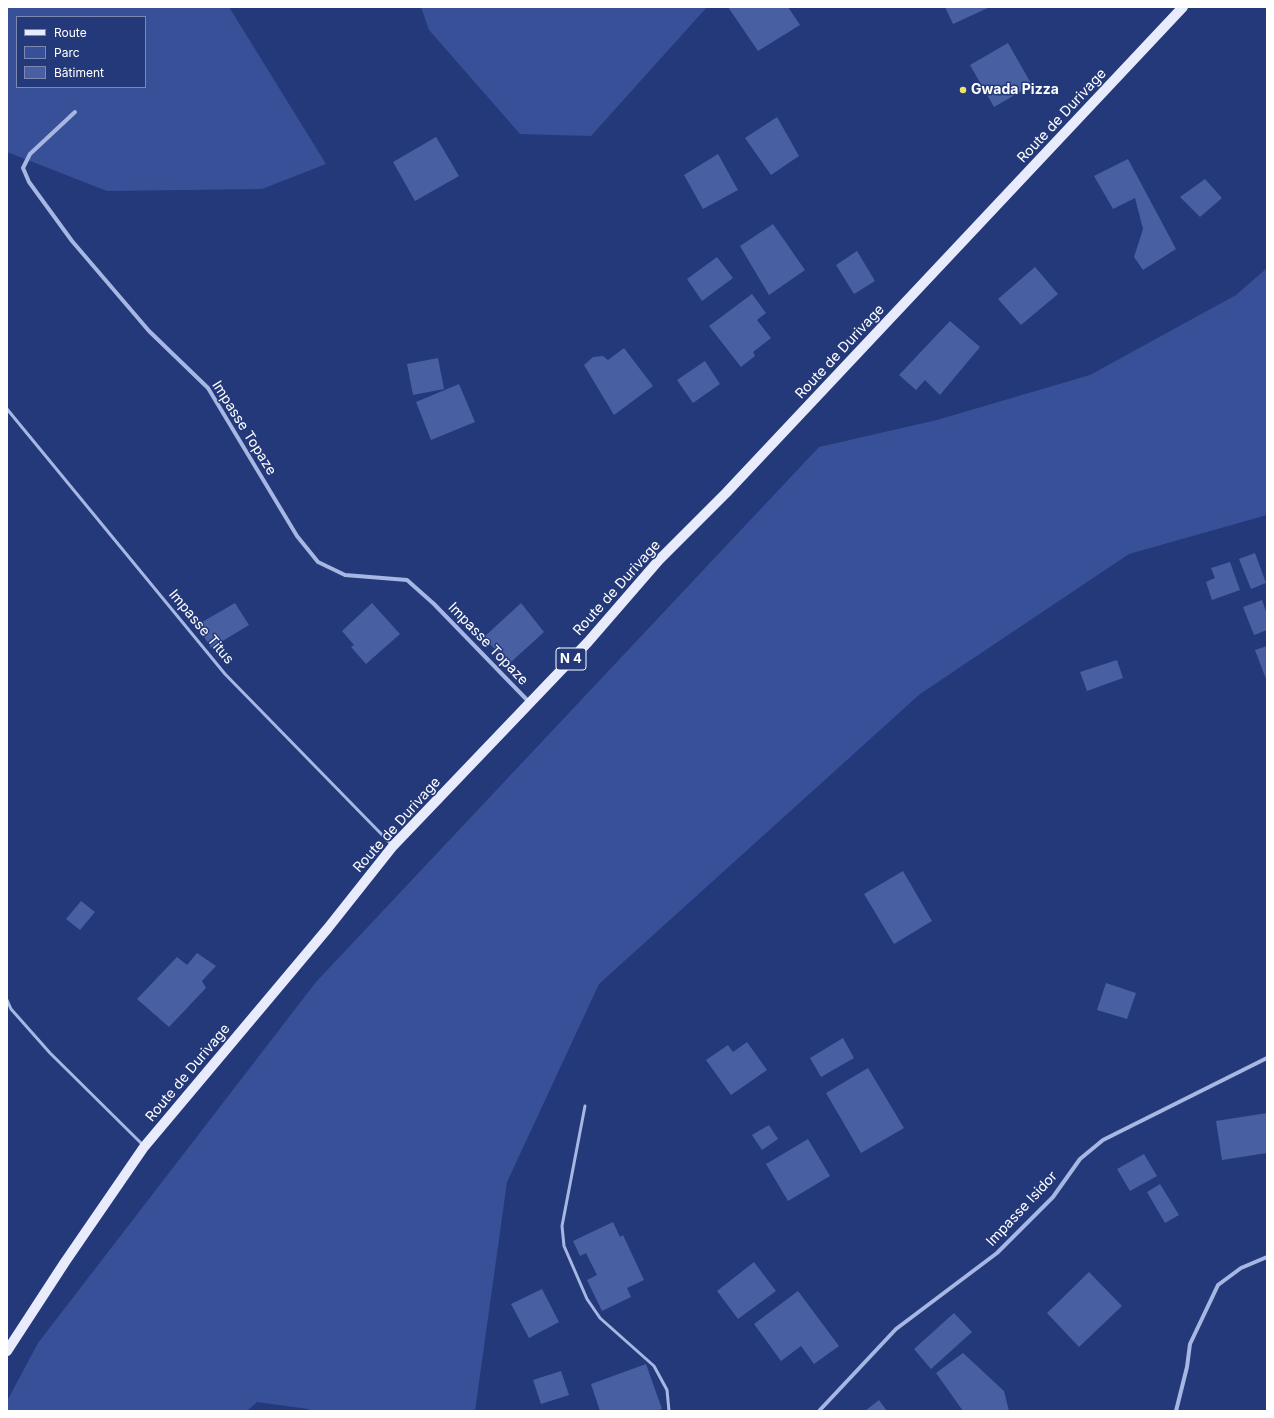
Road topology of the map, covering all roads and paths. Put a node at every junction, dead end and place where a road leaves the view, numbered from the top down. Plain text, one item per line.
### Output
1 (1183, 7) edge
2 (75, 112) dead end
3 (7, 409) edge
4 (530, 702) junction
5 (393, 846) junction
6 (7, 1000) edge
7 (1267, 1058) edge
8 (585, 1106) dead end
9 (144, 1147) junction
10 (1267, 1257) edge
11 (7, 1352) edge
12 (669, 1411) edge
13 (818, 1411) edge
14 (1176, 1411) edge

1 - 4 main road, Route de Durivage / N 4
2 - 4 street, Impasse Topaze
3 - 5 lane, Impasse Titus
4 - 5 main road, Route de Durivage / N 4
5 - 9 main road, Route de Durivage / N 4
6 - 9 lane
7 - 13 street, Impasse Isidor
8 - 12 lane
9 - 11 main road, Route de Durivage / N 4
10 - 14 street

